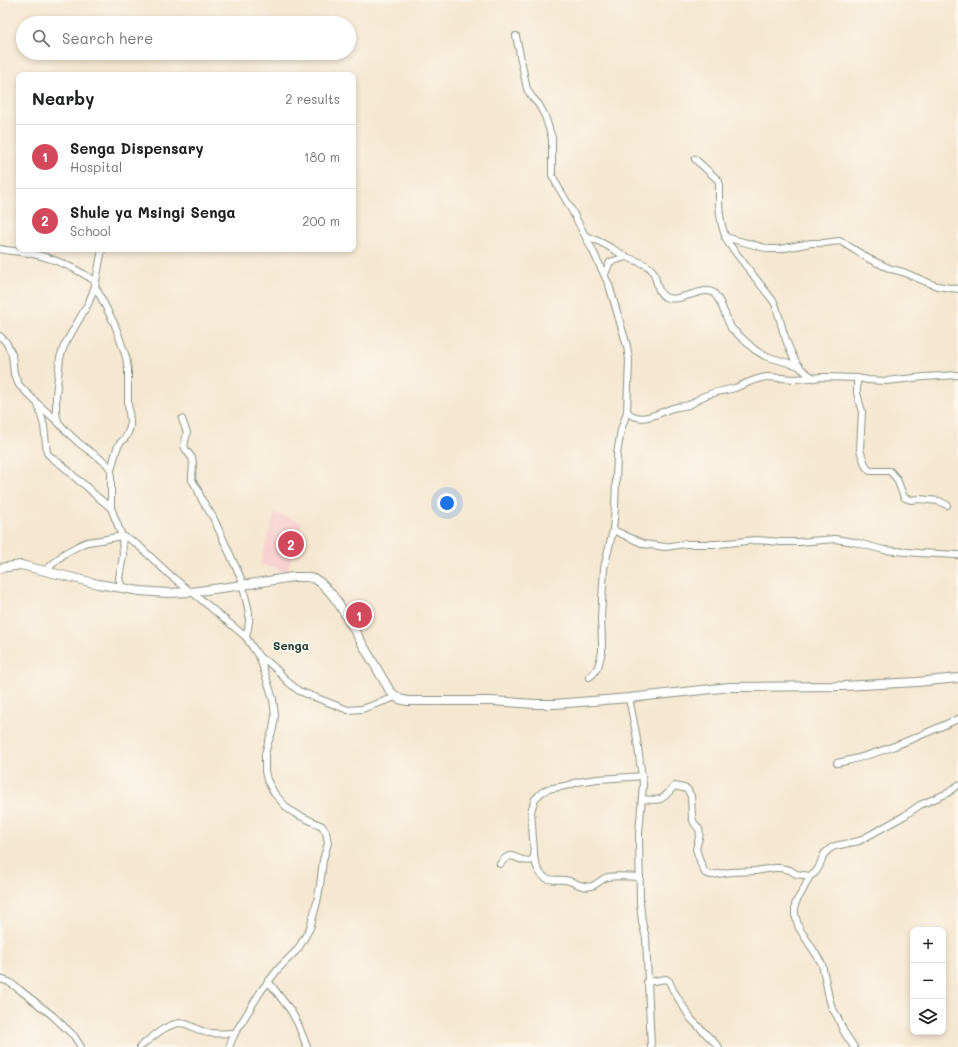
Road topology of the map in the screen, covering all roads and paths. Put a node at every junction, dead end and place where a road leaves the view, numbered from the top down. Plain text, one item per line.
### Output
1 (516, 36) dead end
2 (695, 159) dead end
3 (586, 236) junction
4 (725, 236) junction
5 (612, 248) junction
6 (0, 249) edge
7 (101, 252) edge
8 (626, 257) junction
9 (608, 266) junction
10 (605, 274) junction
11 (96, 284) junction
12 (958, 289) edge
13 (0, 336) edge
14 (799, 366) junction
15 (958, 375) edge
16 (814, 378) junction
17 (857, 378) junction
18 (38, 404) junction
19 (627, 412) junction
20 (182, 419) dead end
21 (58, 422) junction
22 (111, 470) junction
23 (947, 504) dead end
24 (111, 508) junction
25 (613, 530) junction
26 (122, 536) junction
27 (958, 555) edge
28 (0, 568) edge
29 (45, 570) junction
30 (243, 585) junction
31 (122, 588) junction
32 (191, 592) junction
33 (246, 637) junction
34 (260, 658) junction
35 (590, 677) dead end
36 (958, 678) edge
37 (396, 697) junction
38 (629, 698) junction
39 (958, 719) edge
40 (837, 763) dead end
41 (642, 776) junction
42 (958, 785) edge
43 (642, 799) junction
44 (534, 857) junction
45 (500, 864) dead end
46 (810, 876) junction
47 (640, 878) junction
48 (0, 979) edge
49 (268, 981) junction
50 (647, 982) junction
51 (235, 1033) junction
52 (82, 1047) edge
53 (140, 1047) edge
54 (229, 1047) edge
55 (307, 1047) edge
56 (651, 1047) edge
57 (719, 1047) edge
58 (854, 1047) edge

1 - 3 street
2 - 4 street
3 - 5 street
3 - 10 street
4 - 12 street
4 - 14 street
5 - 8 street
5 - 9 street
6 - 11 street
7 - 11 street
8 - 9 street
8 - 14 street
9 - 10 street
10 - 19 street
11 - 21 street
11 - 22 street
13 - 18 street
14 - 16 street
15 - 17 street
16 - 17 street
16 - 19 street
17 - 23 street
18 - 21 street
18 - 24 street
19 - 25 street
20 - 30 street
21 - 22 street
22 - 24 street
24 - 26 street
25 - 27 street
25 - 35 street
26 - 29 street
26 - 31 street
26 - 32 street
28 - 29 street
29 - 31 street
30 - 32 street
30 - 33 street
30 - 37 street
31 - 32 street
32 - 33 street
33 - 34 street
34 - 37 street
34 - 49 street
36 - 38 street
37 - 38 street
38 - 41 street
39 - 40 street
41 - 43 street
41 - 44 street
42 - 46 street
43 - 46 street
43 - 47 street
44 - 45 street
44 - 47 street
46 - 58 street
47 - 50 street
48 - 52 street
49 - 51 street
49 - 55 street
50 - 56 street
50 - 57 street
51 - 53 street
51 - 54 street

